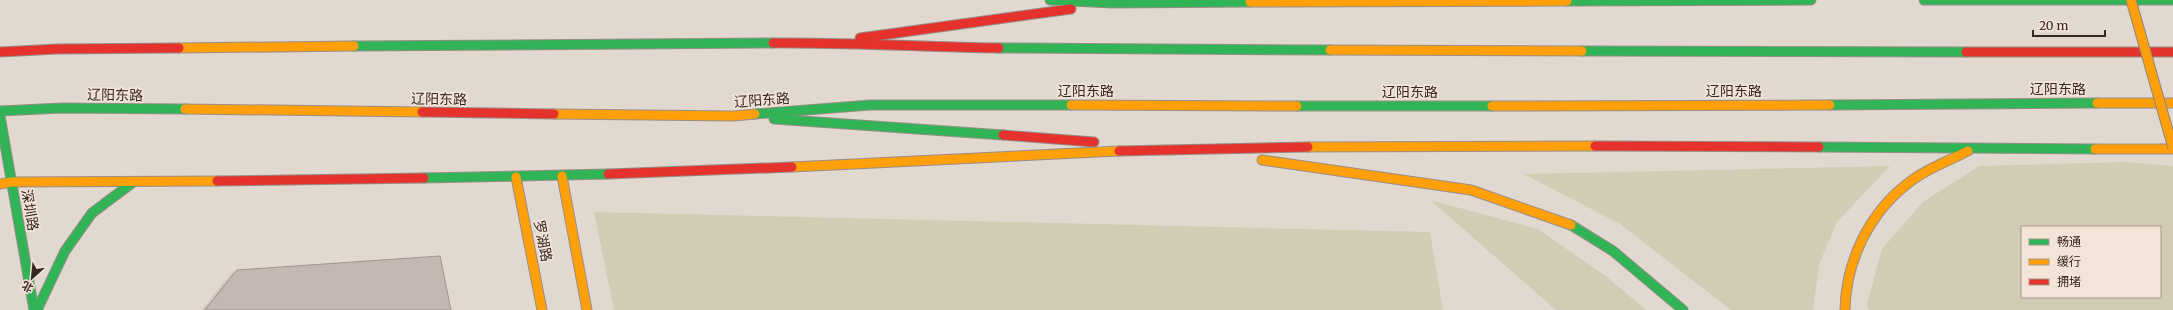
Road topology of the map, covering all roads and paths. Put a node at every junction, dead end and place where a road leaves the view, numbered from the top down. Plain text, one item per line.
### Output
1 (1050, 0) edge
2 (1130, 0) edge
3 (1811, 0) edge
4 (1924, 0) edge
5 (2131, 0) edge
6 (2173, 0) edge
7 (1112, 3) junction
8 (835, 42) junction
9 (0, 52) edge
10 (2173, 52) edge
11 (2173, 103) edge
12 (0, 111) edge
13 (0, 116) edge
14 (734, 116) junction
15 (1190, 149) junction
16 (1970, 149) junction
17 (2173, 149) edge
18 (562, 176) junction
19 (516, 177) junction
20 (11, 182) junction
21 (132, 182) junction
22 (0, 184) edge
23 (35, 310) edge
24 (542, 310) edge
25 (587, 310) edge
26 (1683, 310) edge
27 (1845, 310) edge

1 - 7 main road
2 - 7 main road
3 - 7 main road
4 - 6 main road
5 - 17 main road, bridge
7 - 8 main road
8 - 9 main road
8 - 10 main road
11 - 14 main road, 辽阳东路
12 - 14 main road, 辽阳东路
13 - 20 main road, 深圳路
14 - 15 main road
15 - 16 main road
15 - 18 main road
15 - 26 main road
16 - 17 main road
16 - 27 main road
18 - 19 main road
18 - 25 main road
19 - 21 main road
19 - 24 main road, 罗湖路
20 - 21 main road
20 - 22 main road
20 - 23 main road, 深圳路
21 - 23 main road

